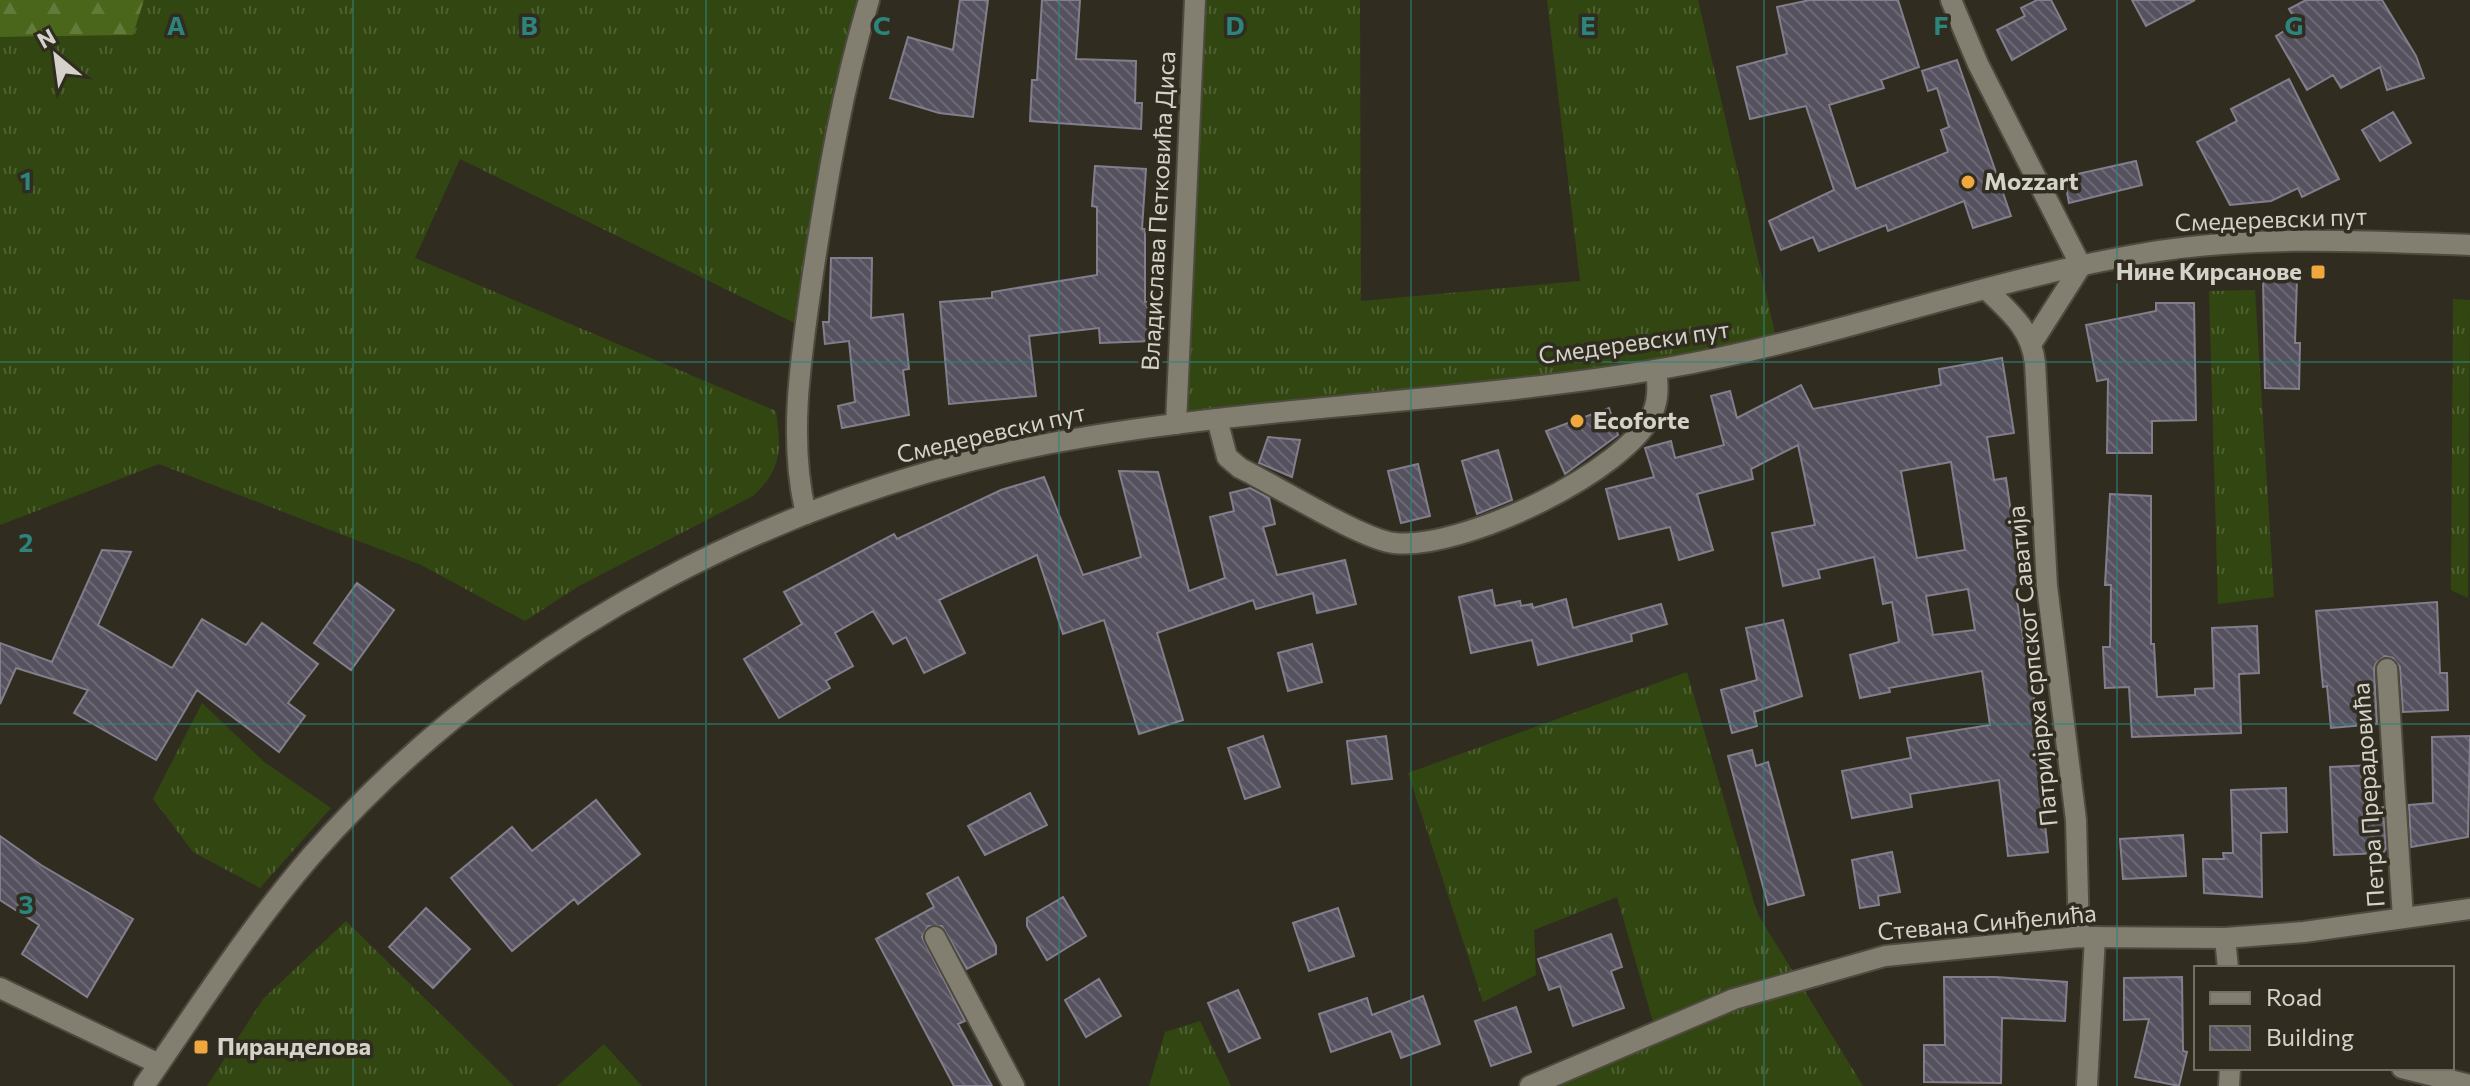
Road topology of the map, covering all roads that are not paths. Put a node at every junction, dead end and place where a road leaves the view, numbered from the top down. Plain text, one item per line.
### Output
1 (869, 0) edge
2 (1195, 0) edge
3 (1951, 0) edge
4 (2470, 245) edge
5 (2081, 266) junction
6 (1987, 290) junction
7 (2032, 343) junction
8 (1656, 370) junction
9 (1217, 419) junction
10 (1176, 424) junction
11 (806, 514) junction
12 (2387, 669) dead end
13 (2470, 909) edge
14 (2403, 918) junction
15 (935, 937) dead end
16 (2087, 937) junction
17 (2225, 938) junction
18 (2228, 966) edge
19 (0, 988) edge
20 (159, 1064) junction
21 (2410, 1070) edge
22 (2470, 1085) edge
23 (144, 1086) edge
24 (1014, 1086) edge
25 (1530, 1086) edge
26 (2087, 1086) edge

1 - 11 street
2 - 10 street, Владислава Петковића Диса
3 - 5 street
4 - 5 street, Смедеревски пут
5 - 6 street, Смедеревски пут
5 - 7 street
6 - 7 street
6 - 8 street, Смедеревски пут
7 - 16 street, Патријарха српског Саватија
8 - 9 street, Смедеревски пут
8 - 9 street
9 - 10 street, Смедеревски пут
10 - 11 street, Смедеревски пут
11 - 20 street, Смедеревски пут
12 - 14 street, Петра Прерадовића
13 - 14 street, Стевана Синђелића
14 - 17 street, Стевана Синђелића
15 - 24 street
16 - 17 street, Стевана Синђелића
16 - 25 street, Стевана Синђелића
16 - 26 street, Патријарха српског Саватија
17 - 18 street
19 - 20 street
20 - 23 street, Смедеревски пут
21 - 22 street

